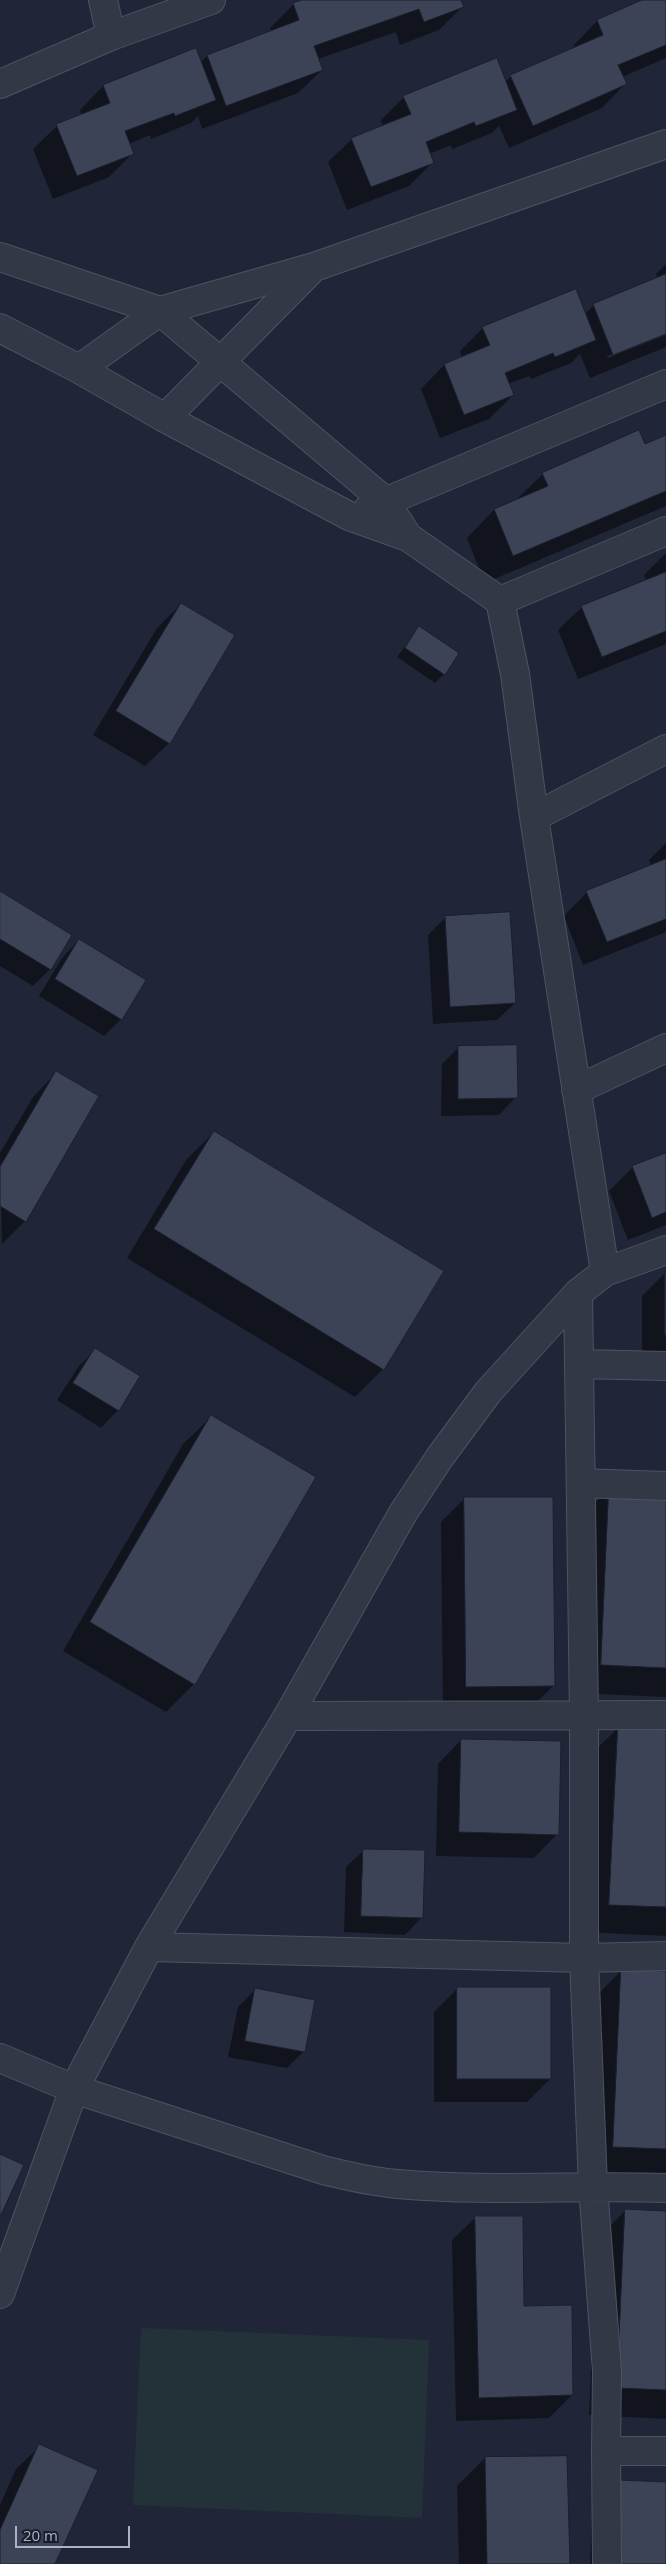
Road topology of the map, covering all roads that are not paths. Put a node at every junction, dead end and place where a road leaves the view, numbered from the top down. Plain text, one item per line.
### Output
1 (103, 0) edge
2 (211, 0) edge
3 (111, 36) junction
4 (0, 84) edge
5 (666, 144) edge
6 (0, 257) edge
7 (314, 267) junction
8 (160, 311) junction
9 (0, 328) edge
10 (221, 360) junction
11 (80, 369) junction
12 (666, 384) edge
13 (165, 418) junction
14 (385, 501) junction
15 (349, 516) junction
16 (666, 531) edge
17 (408, 537) junction
18 (500, 601) junction
19 (666, 749) edge
20 (534, 817) junction
21 (666, 1048) edge
22 (576, 1090) junction
23 (666, 1250) edge
24 (605, 1272) junction
25 (578, 1293) junction
26 (580, 1364) junction
27 (666, 1366) edge
28 (581, 1483) junction
29 (666, 1486) edge
30 (666, 1715) edge
31 (288, 1716) junction
32 (584, 1716) junction
33 (150, 1947) junction
34 (666, 1956) edge
35 (584, 1958) junction
36 (0, 2058) edge
37 (74, 2089) junction
38 (593, 2186) junction
39 (666, 2188) edge
40 (0, 2294) edge
41 (606, 2451) junction
42 (666, 2451) edge
43 (607, 2564) edge

1 - 3 street
2 - 3 street
3 - 4 street
5 - 7 street
6 - 8 street
7 - 8 street
7 - 10 street
8 - 10 street
8 - 11 street
9 - 11 street
10 - 13 street
10 - 14 street
11 - 13 street
12 - 14 street
13 - 15 street
14 - 15 street
14 - 17 street
15 - 17 street
16 - 18 street
17 - 18 street
18 - 20 street
19 - 20 street
20 - 22 street
21 - 22 street
22 - 24 street
23 - 24 street
24 - 25 street
25 - 26 street
25 - 31 street
26 - 27 street
26 - 28 street
28 - 29 street
28 - 32 street
30 - 32 street
31 - 32 street
31 - 33 street
32 - 35 street
33 - 35 street
33 - 37 street
34 - 35 street
35 - 38 street
36 - 37 street
37 - 38 street
37 - 40 street
38 - 39 street
38 - 41 street
41 - 42 street
41 - 43 street

